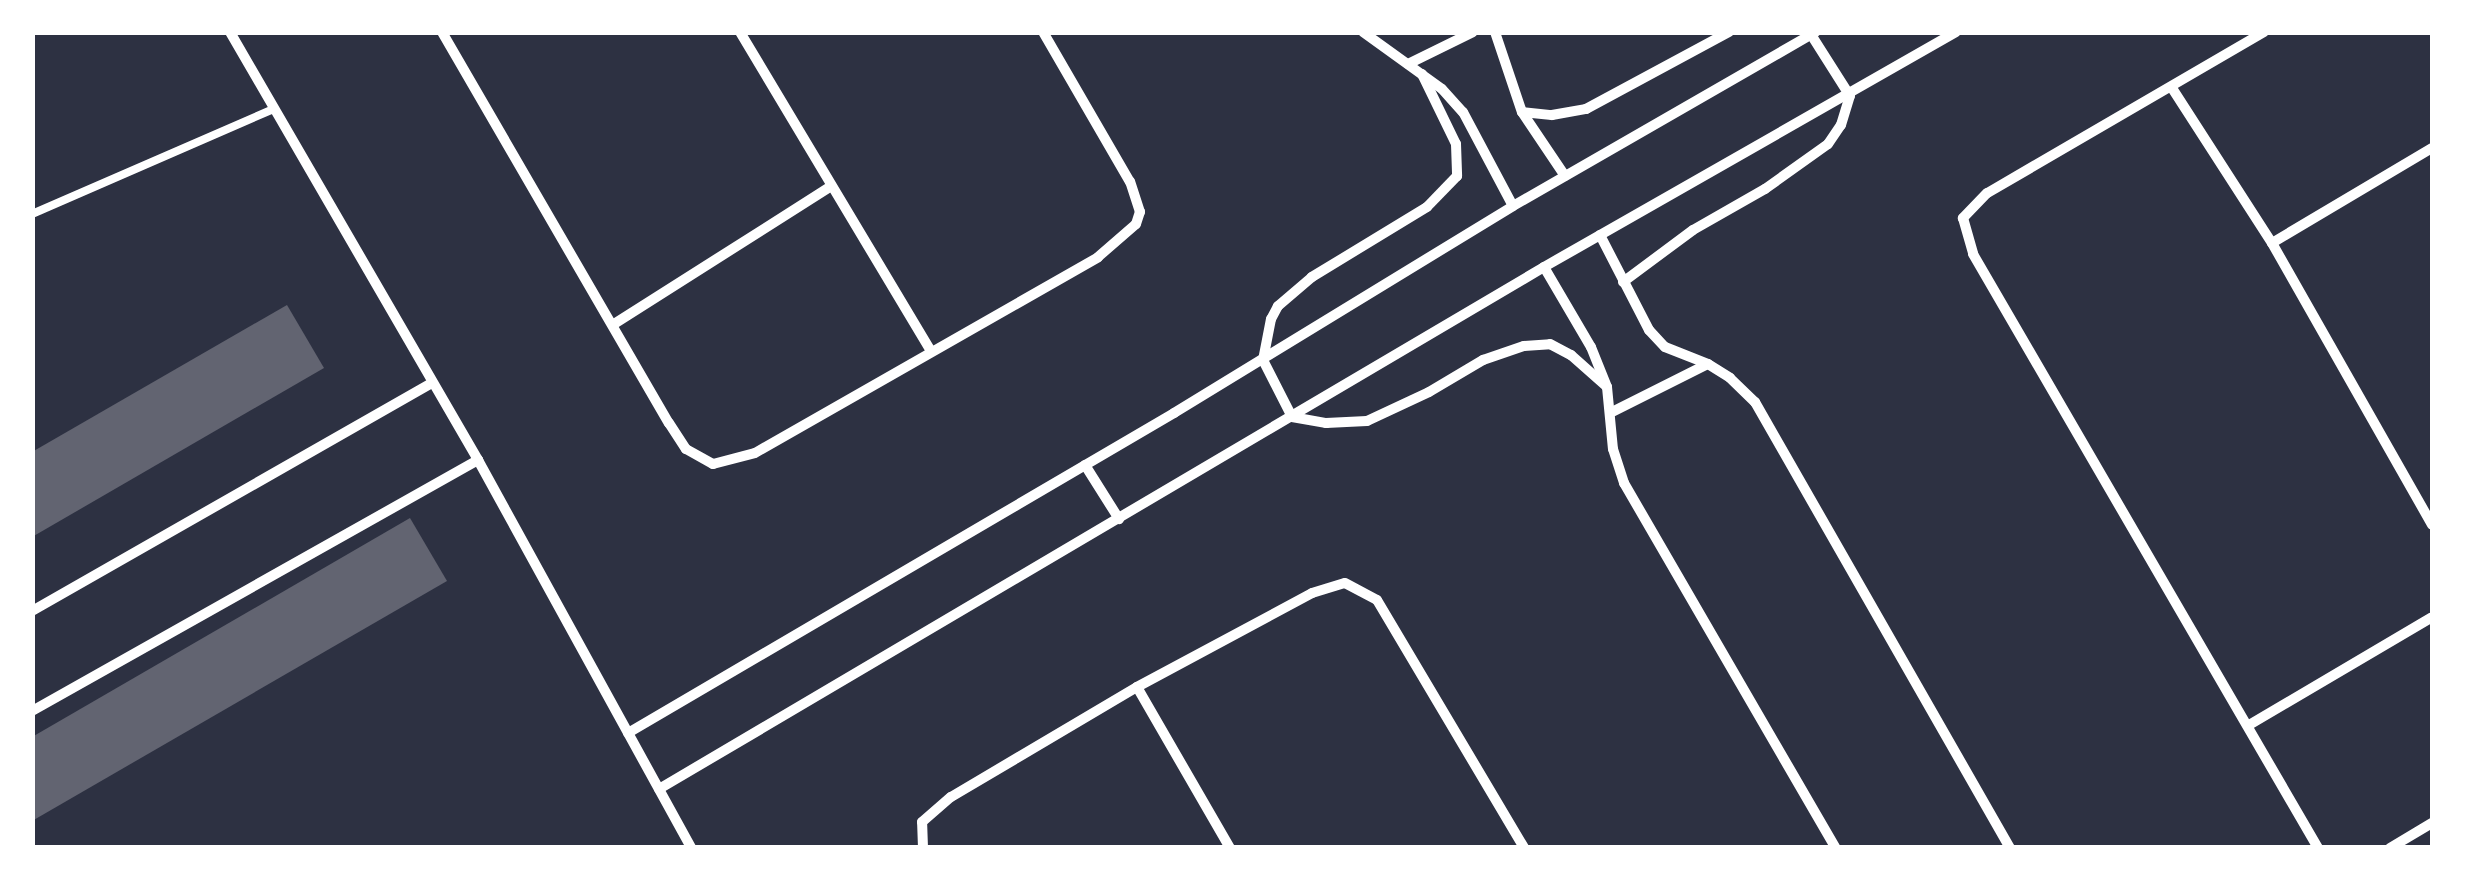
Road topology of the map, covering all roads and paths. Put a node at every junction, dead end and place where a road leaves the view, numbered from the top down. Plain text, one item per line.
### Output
1 (230, 32) edge
2 (442, 32) edge
3 (740, 32) edge
4 (1042, 32) edge
5 (1362, 32) edge
6 (1473, 32) edge
7 (1495, 32) edge
8 (1729, 32) edge
9 (1956, 32) edge
10 (2264, 32) edge
11 (1812, 33) edge
12 (1408, 64) junction
13 (1422, 74) junction
14 (2172, 88) junction
15 (1850, 96) junction
16 (274, 109) junction
17 (1522, 112) junction
18 (2432, 148) edge
19 (1565, 176) junction
20 (830, 187) junction
21 (1513, 206) junction
22 (32, 214) edge
23 (1600, 235) junction
24 (2272, 243) junction
25 (1544, 267) junction
26 (1623, 282) junction
27 (614, 324) junction
28 (930, 350) junction
29 (1263, 360) junction
30 (1708, 364) junction
31 (432, 383) junction
32 (1607, 386) junction
33 (1612, 412) junction
34 (1292, 417) junction
35 (478, 460) junction
36 (1085, 465) junction
37 (1119, 519) junction
38 (2432, 524) edge
39 (32, 612) edge
40 (2432, 617) edge
41 (1137, 687) junction
42 (32, 711) edge
43 (2248, 725) junction
44 (628, 733) junction
45 (659, 789) junction
46 (2432, 823) edge
47 (691, 848) edge
48 (923, 848) edge
49 (1230, 848) edge
50 (1524, 848) edge
51 (1836, 848) edge
52 (2010, 848) edge
53 (2318, 848) edge
54 (2390, 848) edge

1 - 16 street
2 - 27 street
3 - 20 street
4 - 28 street
5 - 12 street
6 - 12 street
7 - 17 street
8 - 17 street
9 - 15 street
10 - 14 street
11 - 15 street
11 - 19 street
12 - 13 street
13 - 21 street
13 - 29 street
14 - 24 street
14 - 43 street
15 - 23 street
15 - 26 street
16 - 22 lane
16 - 31 street
17 - 19 street
18 - 24 street
19 - 21 street
20 - 27 street
20 - 28 street
21 - 29 street
23 - 25 street
23 - 26 street
24 - 38 street
25 - 32 street
25 - 34 street
26 - 30 street
27 - 28 street
29 - 34 street
29 - 36 street
30 - 33 street
30 - 52 street
31 - 35 street
31 - 39 street
32 - 33 street
32 - 34 street
33 - 51 street
34 - 37 street
35 - 42 street
35 - 44 street
36 - 37 street
36 - 44 street
37 - 45 street
40 - 43 street
41 - 48 street
41 - 49 street
41 - 50 street
43 - 53 street
44 - 45 street
45 - 47 street
46 - 54 street

